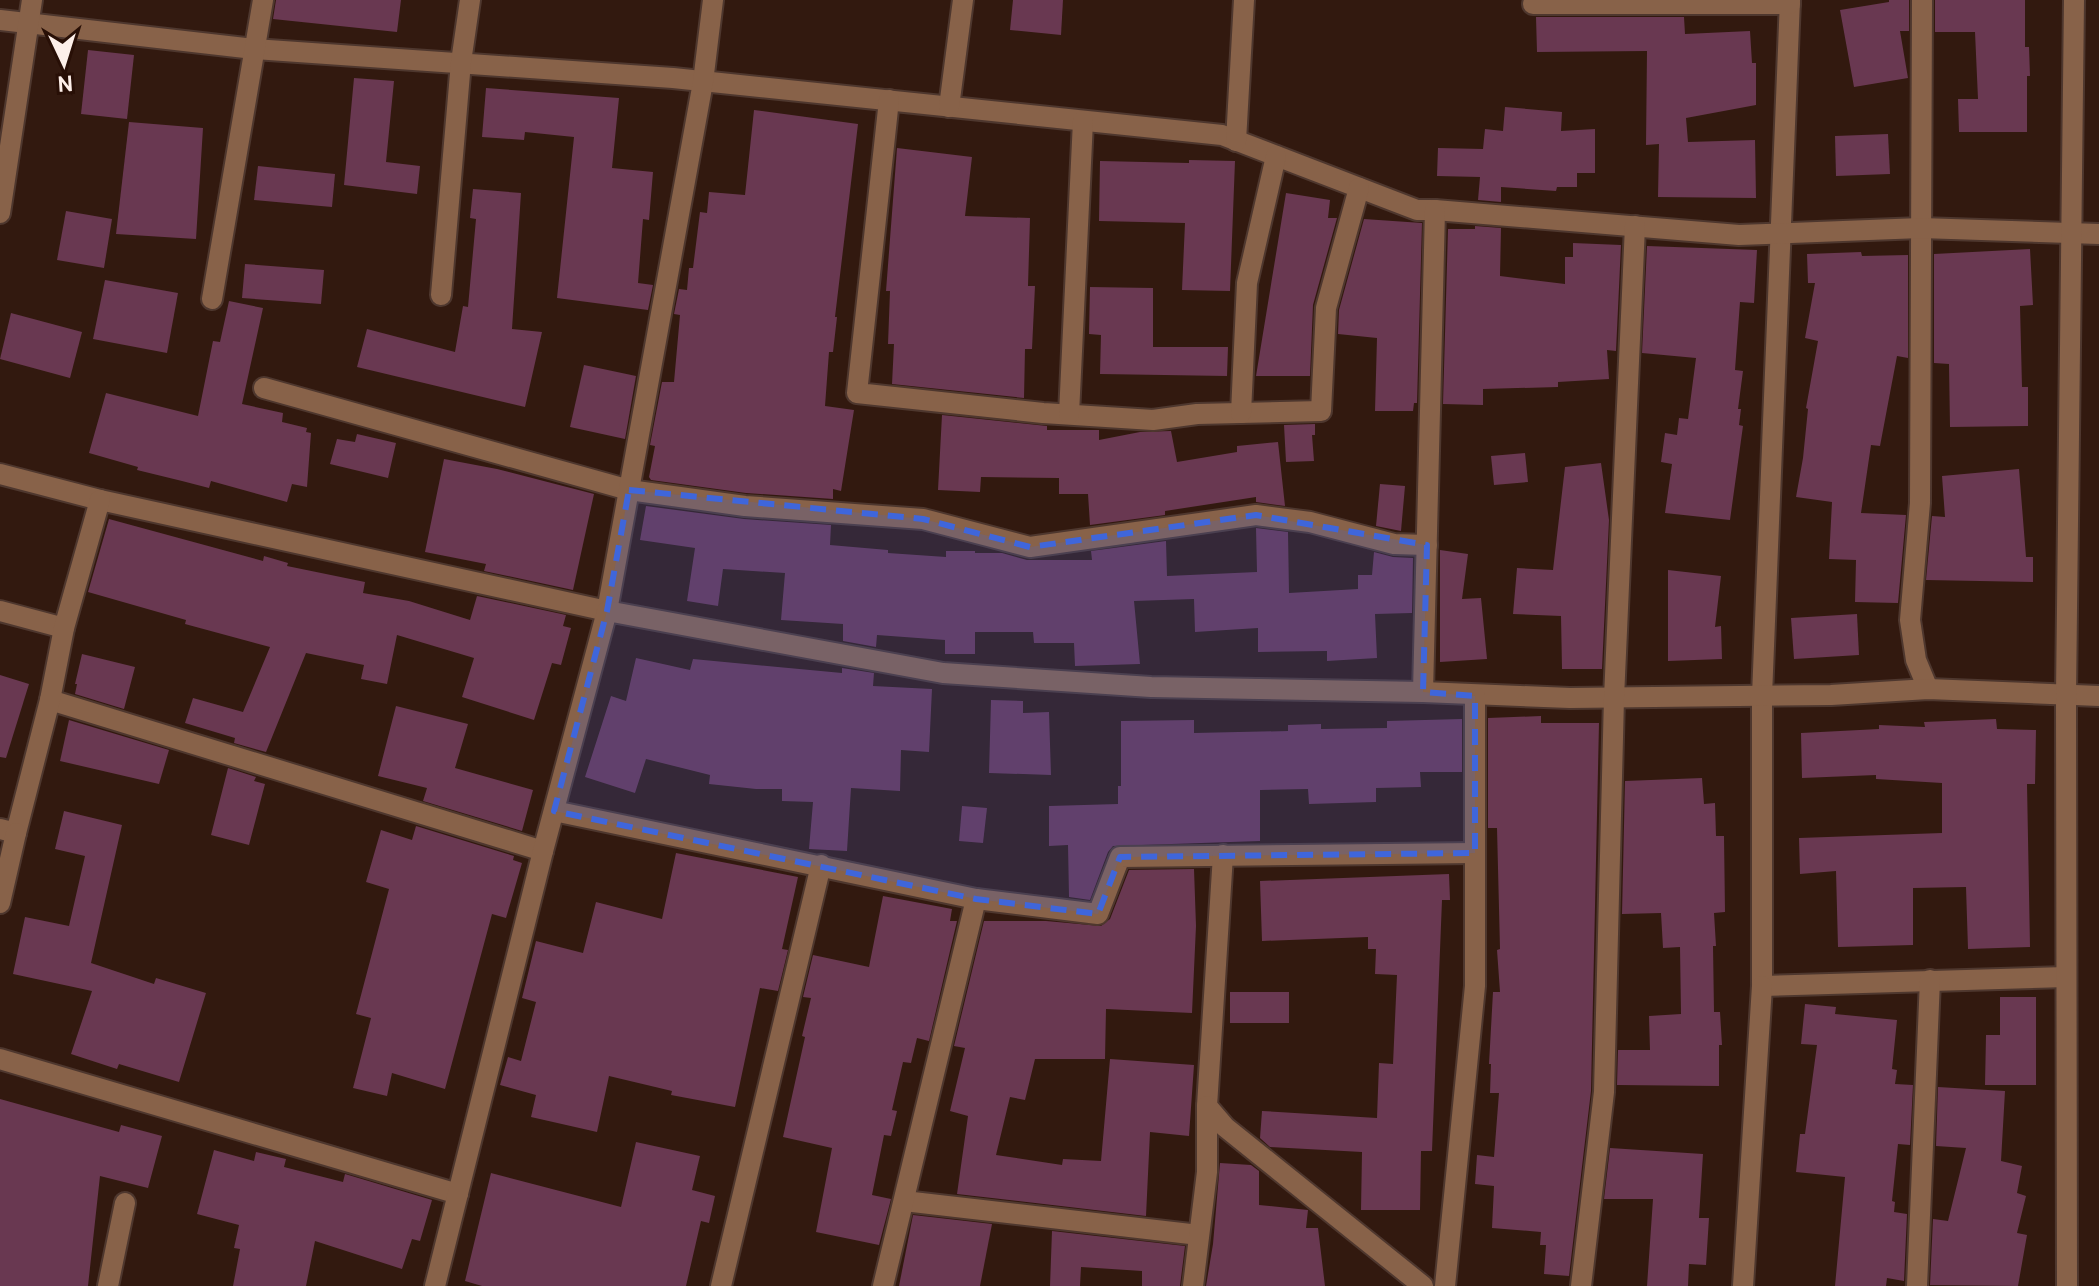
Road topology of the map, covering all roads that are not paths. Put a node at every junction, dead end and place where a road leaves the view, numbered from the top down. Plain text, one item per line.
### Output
1 (32, 0) edge
2 (263, 0) edge
3 (470, 0) edge
4 (713, 0) edge
5 (963, 0) edge
6 (1244, 0) edge
7 (1922, 0) edge
8 (2074, 0) edge
9 (1790, 2) edge
10 (1533, 4) dead end
11 (0, 20) edge
12 (29, 24) junction
13 (254, 49) junction
14 (461, 62) junction
15 (703, 82) junction
16 (889, 100) junction
17 (949, 107) junction
18 (1083, 121) junction
19 (1236, 141) junction
20 (1276, 156) junction
21 (1359, 188) junction
22 (1435, 210) junction
23 (0, 213) edge
24 (1635, 226) junction
25 (1921, 228) junction
26 (1781, 234) junction
27 (2073, 234) junction
28 (2099, 234) edge
29 (441, 295) dead end
30 (212, 299) dead end
31 (264, 388) dead end
32 (1241, 413) junction
33 (1069, 414) junction
34 (0, 474) edge
35 (629, 490) junction
36 (100, 500) junction
37 (1427, 545) junction
38 (0, 611) edge
39 (607, 611) junction
40 (64, 628) junction
41 (1928, 689) junction
42 (1423, 692) junction
43 (1475, 696) junction
44 (1762, 696) junction
45 (2066, 696) junction
46 (2099, 696) edge
47 (1614, 698) junction
48 (50, 700) junction
49 (554, 811) junction
50 (8, 831) edge
51 (543, 851) junction
52 (1475, 853) junction
53 (1223, 855) junction
54 (821, 865) junction
55 (976, 899) junction
56 (0, 903) edge
57 (2066, 977) junction
58 (1930, 980) junction
59 (1762, 986) junction
60 (0, 1059) edge
61 (1207, 1106) junction
62 (458, 1194) junction
63 (904, 1201) junction
64 (125, 1203) dead end
65 (1199, 1235) junction
66 (108, 1286) edge
67 (435, 1286) edge
68 (721, 1286) edge
69 (883, 1286) edge
70 (1193, 1286) edge
71 (1423, 1286) edge
72 (1445, 1286) edge
73 (1581, 1286) edge
74 (1743, 1286) edge
75 (1917, 1286) edge
76 (2067, 1286) edge

1 - 12 street
2 - 13 street
3 - 14 street
4 - 15 street
5 - 17 street
6 - 19 street
7 - 25 street
8 - 27 street
9 - 10 street
9 - 26 street
11 - 12 street
12 - 13 street
12 - 23 street
13 - 14 street
13 - 30 street
14 - 15 street
14 - 29 street
15 - 16 street
15 - 35 street
16 - 17 street
16 - 33 street
17 - 18 street
18 - 19 street
18 - 33 street
19 - 20 street
20 - 21 street
20 - 32 street
21 - 22 street
21 - 32 street
22 - 24 street
22 - 37 street
24 - 26 street
24 - 47 street
25 - 26 street
25 - 27 street
25 - 41 street
26 - 44 street
27 - 28 street
27 - 45 street
31 - 35 street
32 - 33 street
34 - 36 street
35 - 37 street
35 - 39 street
36 - 39 street
36 - 40 street
37 - 42 street
38 - 40 street
39 - 42 street
39 - 49 street
40 - 48 street
41 - 44 street
41 - 45 street
42 - 43 street
43 - 47 street
43 - 52 street
44 - 47 street
44 - 59 street
45 - 46 street
45 - 57 street
47 - 73 street
48 - 50 street
48 - 51 street
49 - 51 street
49 - 54 street
50 - 56 street
51 - 62 street
52 - 53 street
52 - 72 street
53 - 55 street
53 - 61 street
54 - 55 street
54 - 68 street
55 - 63 street
57 - 58 street
57 - 76 street
58 - 59 street
58 - 75 street
59 - 74 street
60 - 62 street
61 - 65 street
61 - 71 street
62 - 67 street
63 - 65 street
63 - 69 street
64 - 66 street
65 - 70 street

